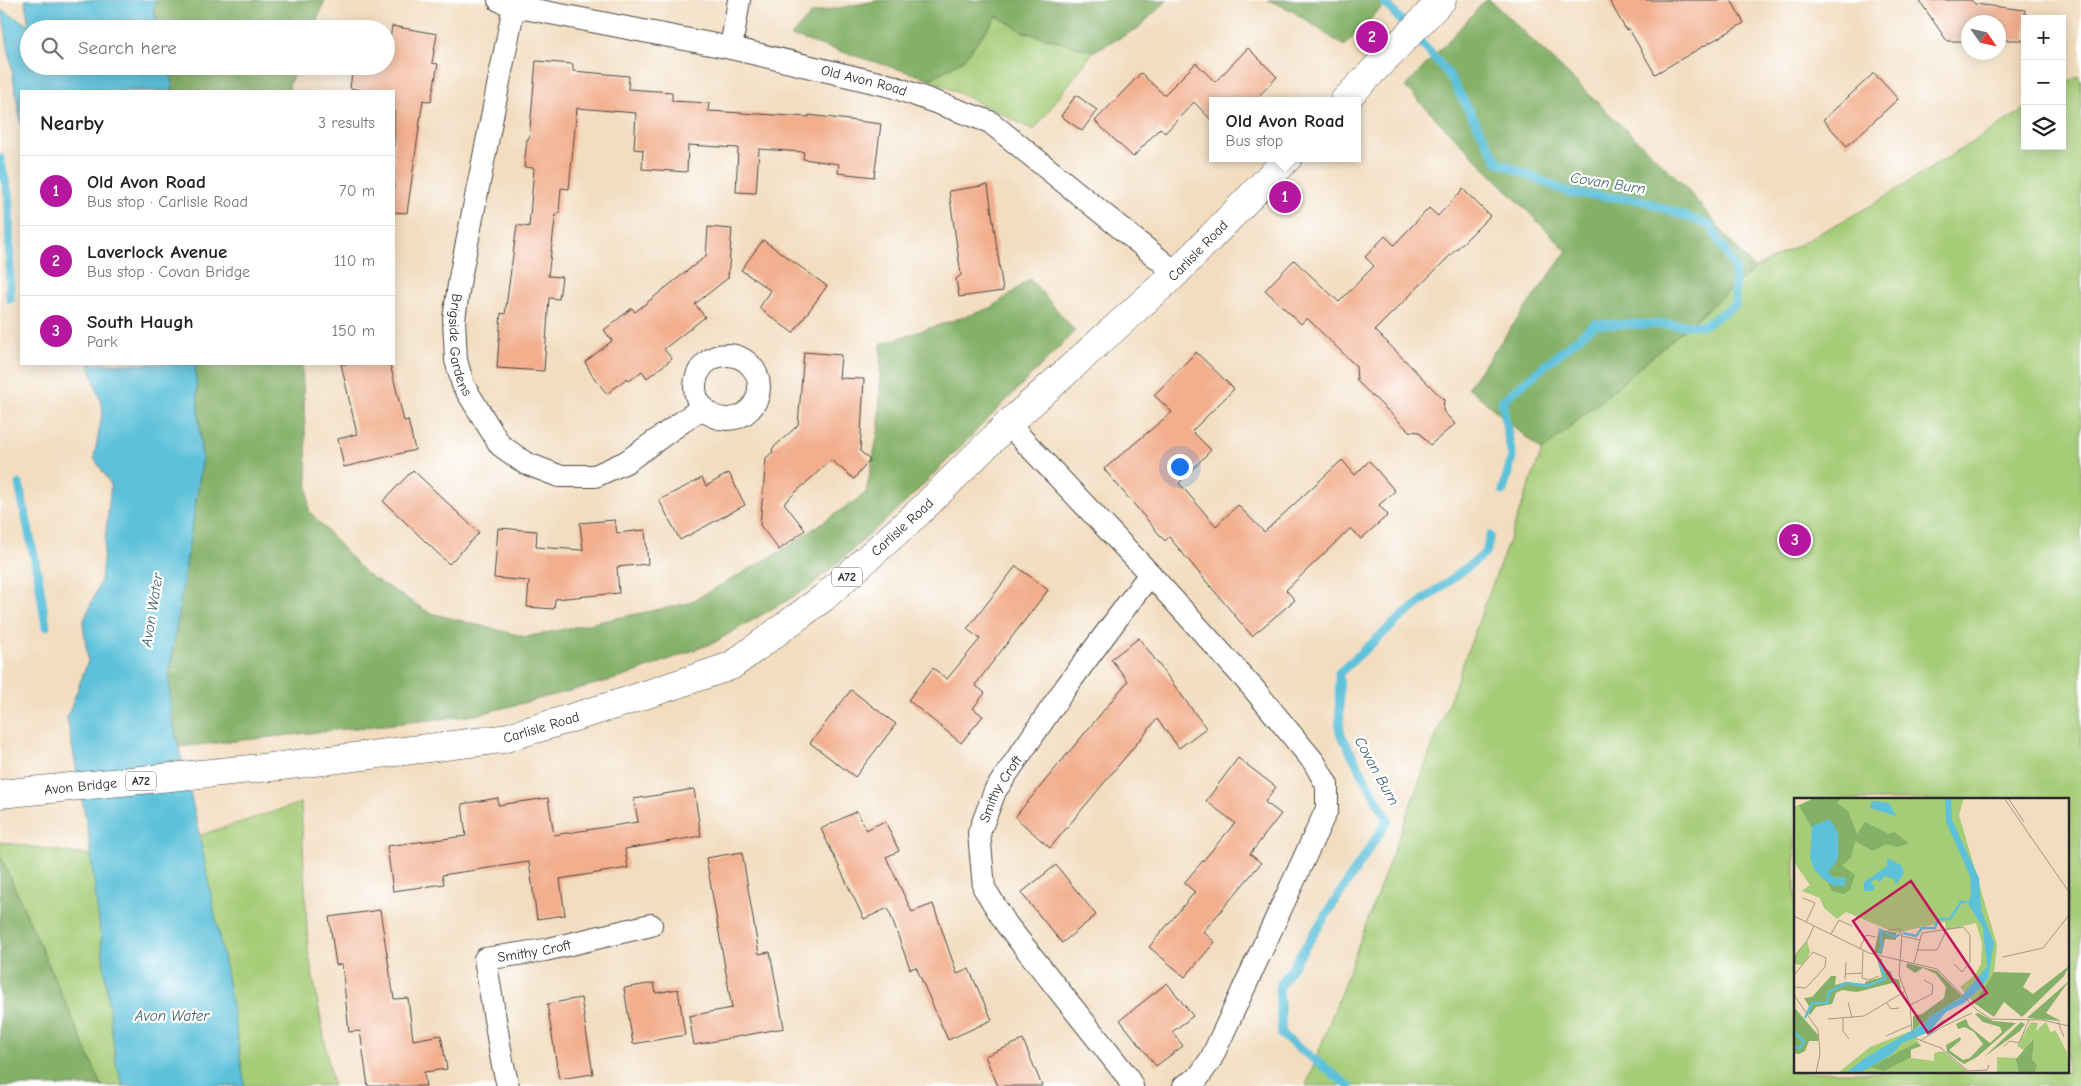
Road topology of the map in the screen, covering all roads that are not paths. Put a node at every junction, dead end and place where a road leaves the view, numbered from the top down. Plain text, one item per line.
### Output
1 (739, 0) edge
2 (1442, 0) edge
3 (506, 3) edge
4 (730, 48) junction
5 (1347, 97) edge
6 (1284, 162) edge
7 (1176, 273) junction
8 (703, 407) dead end
9 (1008, 424) junction
10 (1150, 574) junction
11 (281, 766) joint
12 (0, 794) edge
13 (651, 925) dead end
14 (508, 1086) edge
15 (1132, 1086) edge
16 (1184, 1086) edge

1 - 4 street
2 - 5 main road
3 - 4 street, Old Avon Road
3 - 8 street, Brigside Gardens
4 - 7 street, Old Avon Road
6 - 7 main road, Carlisle Road / A72
7 - 9 main road, Carlisle Road / A72
9 - 10 street
9 - 11 main road, Carlisle Road / A72
10 - 15 street, Smithy Croft
10 - 16 street
11 - 12 main road, Avon Bridge / A72
13 - 14 street, Smithy Croft

